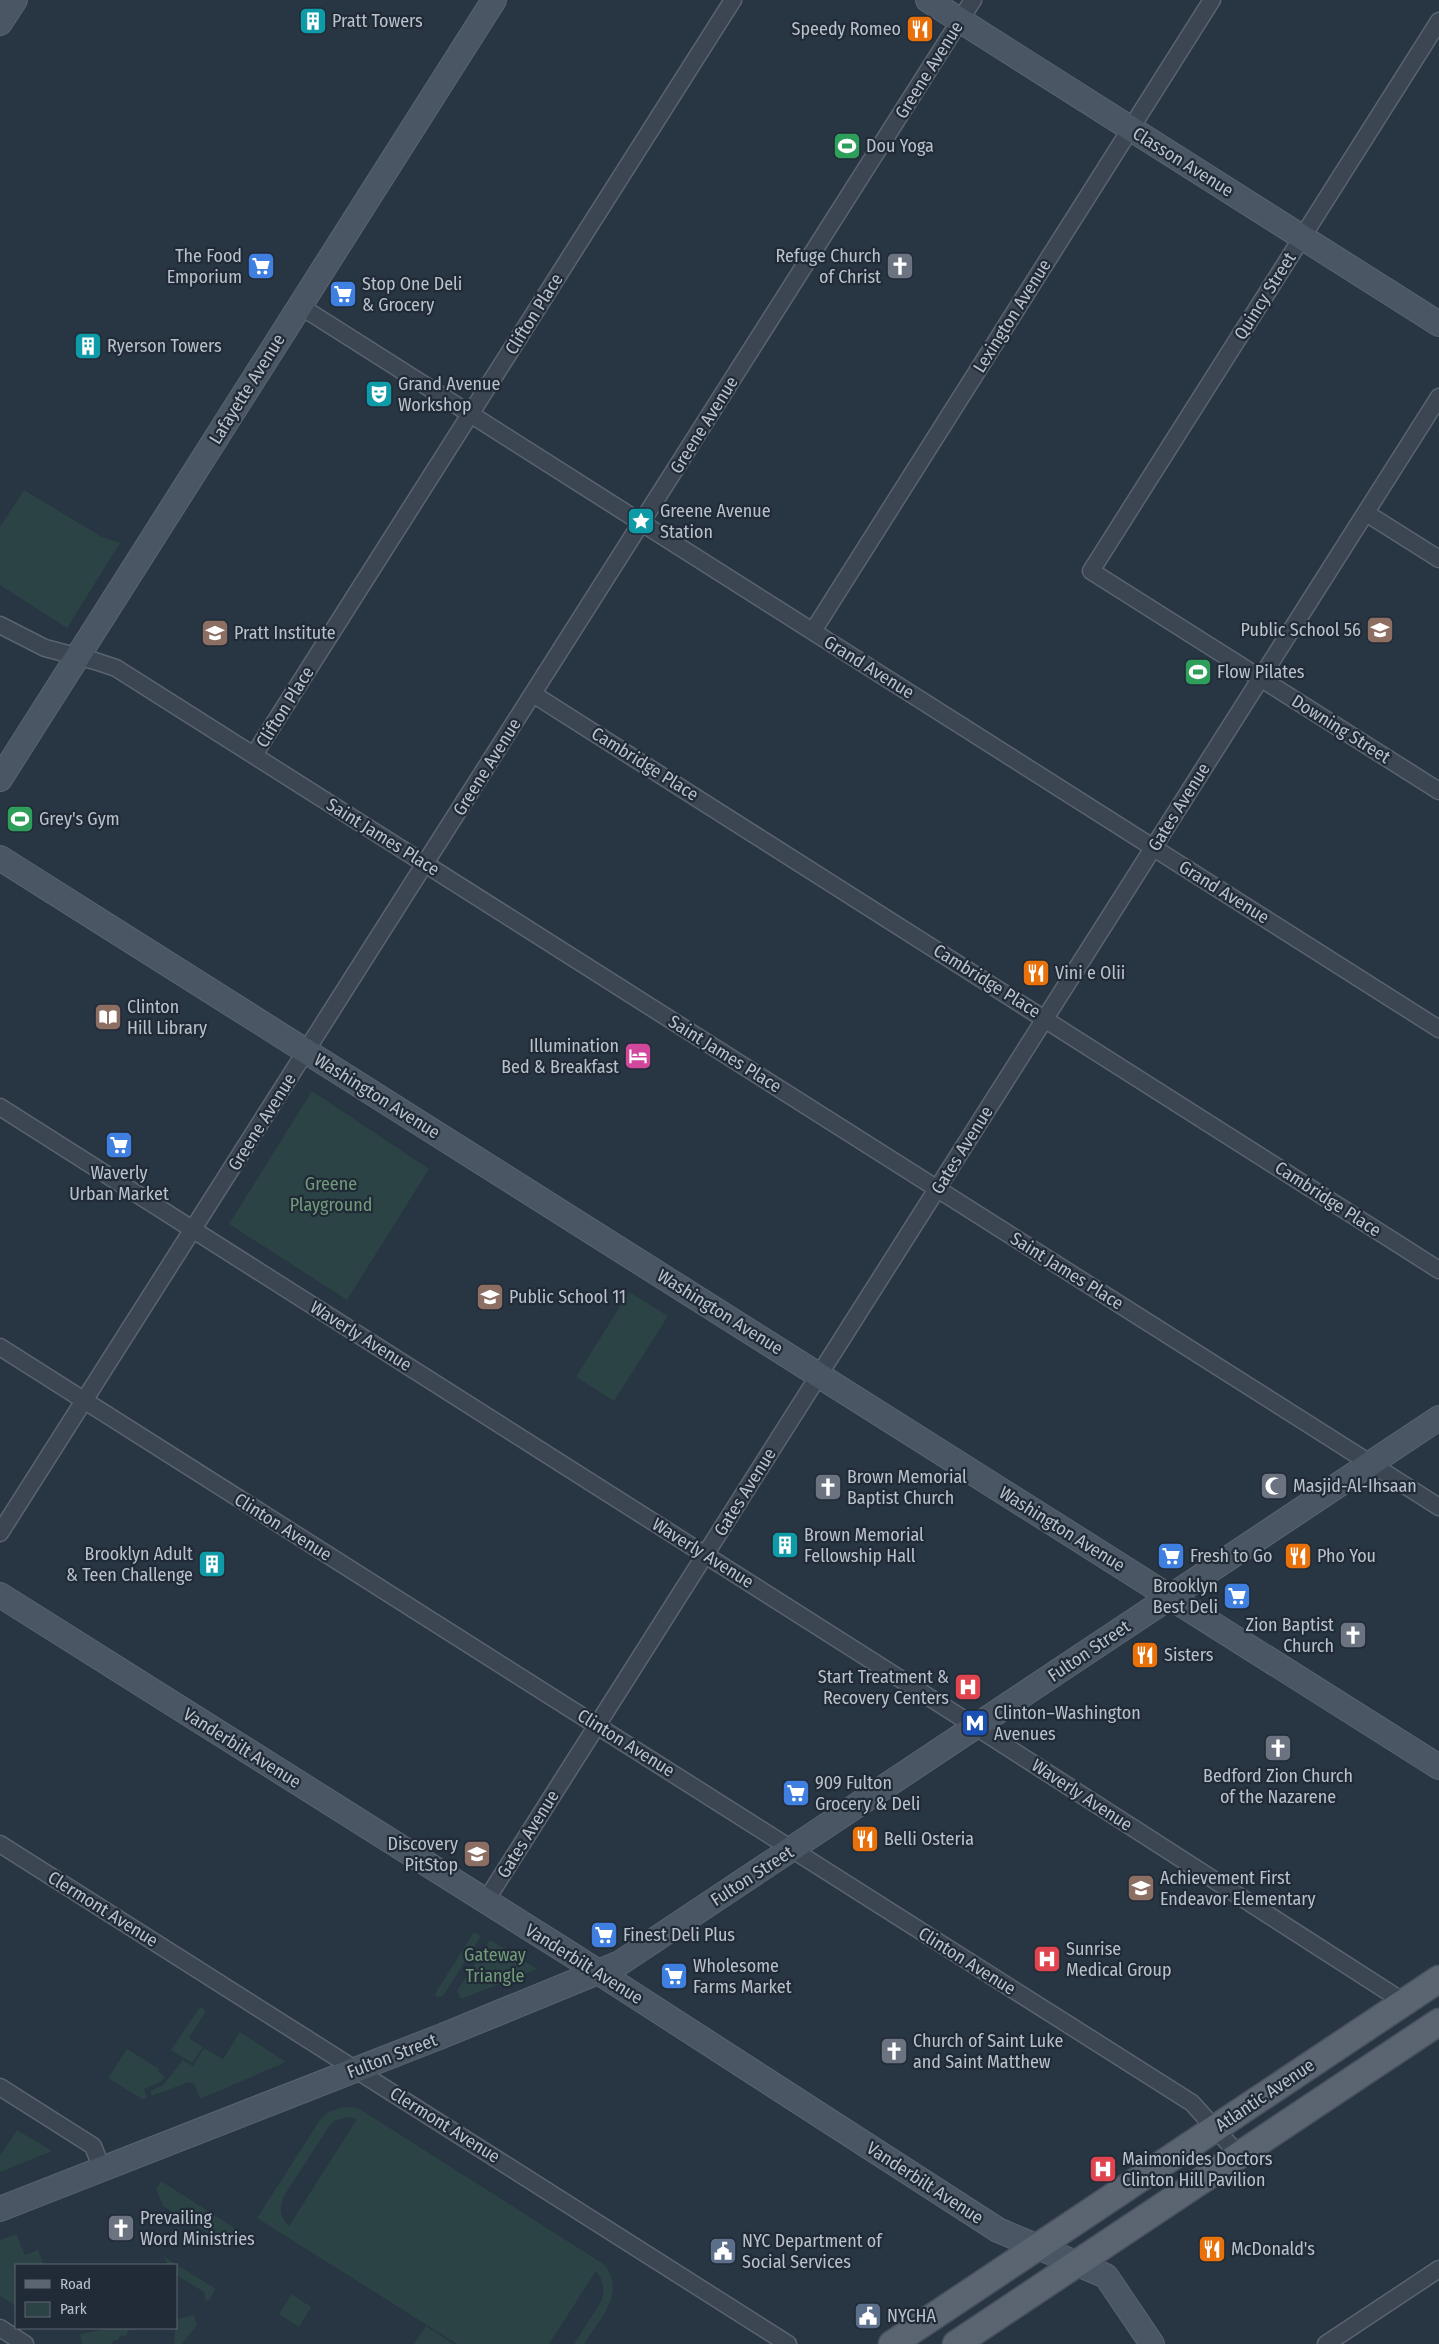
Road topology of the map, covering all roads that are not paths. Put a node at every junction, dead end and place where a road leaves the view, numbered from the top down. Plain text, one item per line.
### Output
1 (15, 0) edge
2 (494, 0) edge
3 (734, 0) edge
4 (928, 0) edge
5 (973, 0) edge
6 (1212, 0) edge
7 (960, 21) junction
8 (1439, 21) edge
9 (0, 23) edge
10 (1130, 128) junction
11 (1302, 237) junction
12 (300, 306) junction
13 (1439, 324) edge
14 (1439, 397) edge
15 (471, 415) junction
16 (1366, 512) junction
17 (642, 523) junction
18 (1439, 559) edge
19 (1091, 571) joint
20 (0, 625) edge
21 (813, 631) junction
22 (78, 656) junction
23 (1260, 678) junction
24 (533, 694) junction
25 (254, 755) junction
26 (0, 779) edge
27 (1439, 791) edge
28 (1154, 847) junction
29 (0, 858) edge
30 (426, 864) junction
31 (1045, 1018) junction
32 (1439, 1028) edge
33 (306, 1051) junction
34 (0, 1107) edge
35 (937, 1189) junction
36 (194, 1230) junction
37 (1439, 1270) edge
38 (0, 1347) edge
39 (819, 1375) junction
40 (85, 1400) junction
41 (1439, 1418) edge
42 (1370, 1464) junction
43 (1439, 1508) edge
44 (0, 1533) edge
45 (705, 1554) junction
46 (0, 1595) edge
47 (1170, 1597) junction
48 (597, 1725) junction
49 (976, 1727) junction
50 (1439, 1768) edge
51 (0, 1844) edge
52 (792, 1849) junction
53 (484, 1902) junction
54 (600, 1973) junction
55 (1439, 1980) edge
56 (1404, 2002) junction
57 (1439, 2022) edge
58 (358, 2069) junction
59 (0, 2088) edge
60 (1215, 2129) junction
61 (1239, 2155) junction
62 (102, 2168) junction
63 (0, 2209) edge
64 (1039, 2248) junction
65 (1076, 2264) junction
66 (1439, 2268) edge
67 (0, 2328) edge
68 (25, 2344) edge
69 (788, 2344) edge
70 (892, 2344) edge
71 (956, 2344) edge
72 (1152, 2344) edge
73 (1326, 2344) edge

1 - 9 main road
2 - 12 main road, Lafayette Avenue
3 - 15 street, Clifton Place
4 - 7 main road, Classon Avenue
5 - 7 street, Greene Avenue
6 - 10 street, Lexington Avenue
7 - 10 main road, Classon Avenue
7 - 17 street, Greene Avenue
8 - 11 street, Quincy Street
10 - 11 main road, Classon Avenue
10 - 21 street, Lexington Avenue
11 - 13 main road, Classon Avenue
11 - 19 street, Quincy Street
12 - 15 street, Grand Avenue
12 - 22 main road, Lafayette Avenue
14 - 16 street, Gates Avenue
15 - 17 street, Grand Avenue
15 - 25 street, Clifton Place
16 - 18 street
16 - 23 street, Gates Avenue
17 - 21 street, Grand Avenue
17 - 24 street, Greene Avenue
19 - 23 street, Downing Street
20 - 22 street, Saint James Place
21 - 28 street, Grand Avenue
22 - 25 street, Saint James Place
22 - 26 main road, Lafayette Avenue
23 - 27 street, Downing Street
23 - 28 street, Gates Avenue
24 - 30 street, Greene Avenue
24 - 31 street, Cambridge Place
25 - 30 street, Saint James Place
28 - 31 street, Gates Avenue
28 - 32 street, Grand Avenue
29 - 33 main road, Washington Avenue
30 - 33 street, Greene Avenue
30 - 35 street, Saint James Place
31 - 35 street, Gates Avenue
31 - 37 street, Cambridge Place
33 - 36 street, Greene Avenue
33 - 39 main road, Washington Avenue
34 - 36 street, Waverly Avenue
35 - 39 street, Gates Avenue
35 - 42 street, Saint James Place
36 - 40 street, Greene Avenue
36 - 45 street, Waverly Avenue
38 - 40 street, Clinton Avenue
39 - 45 street, Gates Avenue
39 - 47 main road, Washington Avenue
40 - 44 street, Greene Avenue
40 - 48 street, Clinton Avenue
41 - 42 main road, Fulton Street
42 - 43 street, Saint James Place
42 - 47 main road, Fulton Street
45 - 48 street, Gates Avenue
45 - 49 street, Waverly Avenue
46 - 53 main road, Vanderbilt Avenue
47 - 49 main road, Fulton Street
47 - 50 main road, Washington Avenue
48 - 52 street, Clinton Avenue
48 - 53 street, Gates Avenue
49 - 52 main road, Fulton Street
49 - 56 street, Waverly Avenue
51 - 58 street, Clermont Avenue
52 - 54 main road, Fulton Street
52 - 60 street, Clinton Avenue
53 - 54 main road, Vanderbilt Avenue
54 - 58 main road, Fulton Street
54 - 64 main road, Vanderbilt Avenue
55 - 56 main road, Atlantic Avenue
56 - 60 main road, Atlantic Avenue
57 - 61 main road, Atlantic Avenue
58 - 62 main road, Fulton Street
58 - 69 street, Clermont Avenue
59 - 62 street
60 - 61 street, Clinton Avenue
60 - 64 main road, Atlantic Avenue
61 - 65 main road, Atlantic Avenue
62 - 63 main road, Fulton Street
64 - 65 main road, Vanderbilt Avenue
64 - 70 main road, Atlantic Avenue
65 - 71 main road, Atlantic Avenue
65 - 72 main road, Vanderbilt Avenue
66 - 73 street
67 - 68 street

